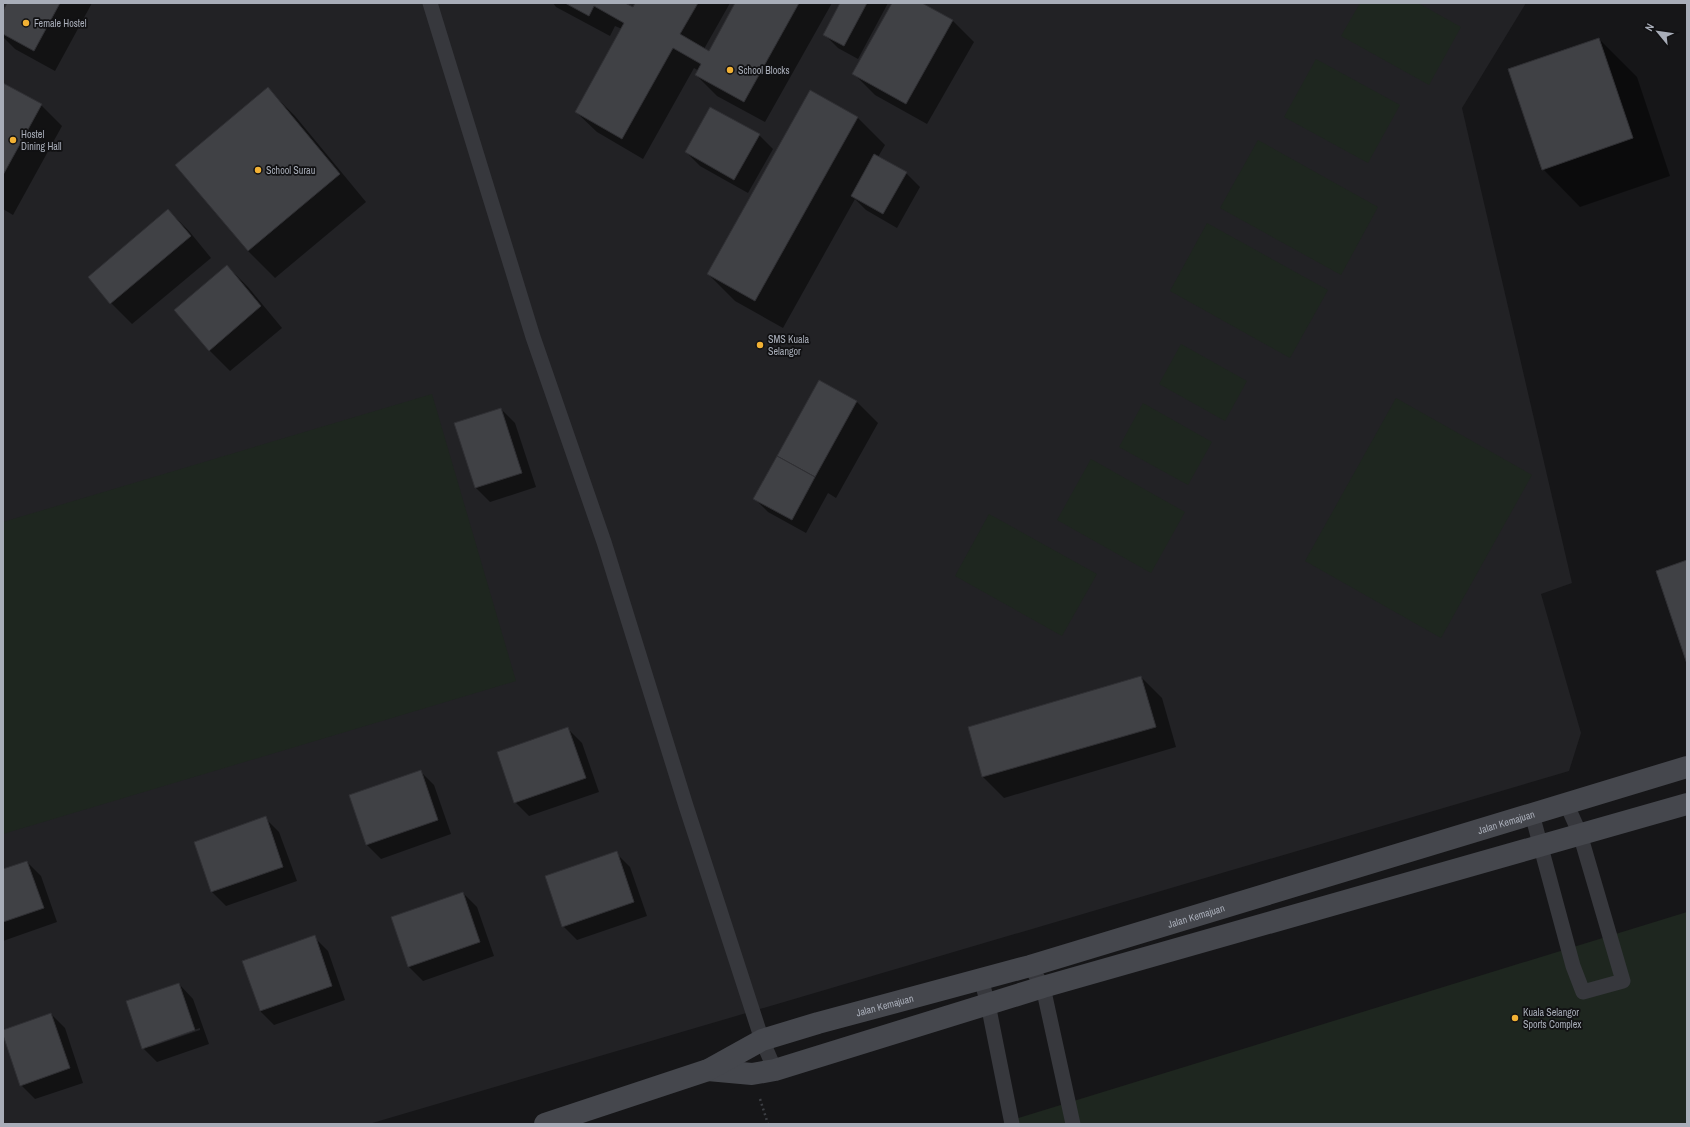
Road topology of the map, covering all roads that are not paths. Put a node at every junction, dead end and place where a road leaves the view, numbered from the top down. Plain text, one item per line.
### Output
1 (430, 3) edge
2 (1687, 767) edge
3 (1566, 803) junction
4 (1687, 804) edge
5 (1532, 814) junction
6 (1580, 834) junction
7 (1540, 846) junction
8 (1030, 966) junction
9 (981, 979) junction
10 (1043, 987) junction
11 (988, 1004) junction
12 (762, 1040) junction
13 (708, 1070) junction
14 (775, 1070) junction
15 (545, 1124) edge
16 (1012, 1124) edge
17 (1073, 1124) edge

1 - 12 lane
2 - 3 street, Jalan Kemajuan
3 - 5 street, Jalan Kemajuan
3 - 6 lane
4 - 6 street, Jalan Kemajuan
5 - 7 lane
5 - 8 street, Jalan Kemajuan
6 - 7 street, Jalan Kemajuan
6 - 7 lane
7 - 10 street, Jalan Kemajuan
8 - 9 street, Jalan Kemajuan
8 - 10 lane
9 - 11 lane
9 - 12 street, Jalan Kemajuan
10 - 11 street, Jalan Kemajuan
10 - 17 lane
11 - 14 street, Jalan Kemajuan
11 - 16 lane
12 - 13 street, Jalan Kemajuan
12 - 14 lane
13 - 14 street, Jalan Kemajuan
13 - 15 street, Jalan Kemajuan

